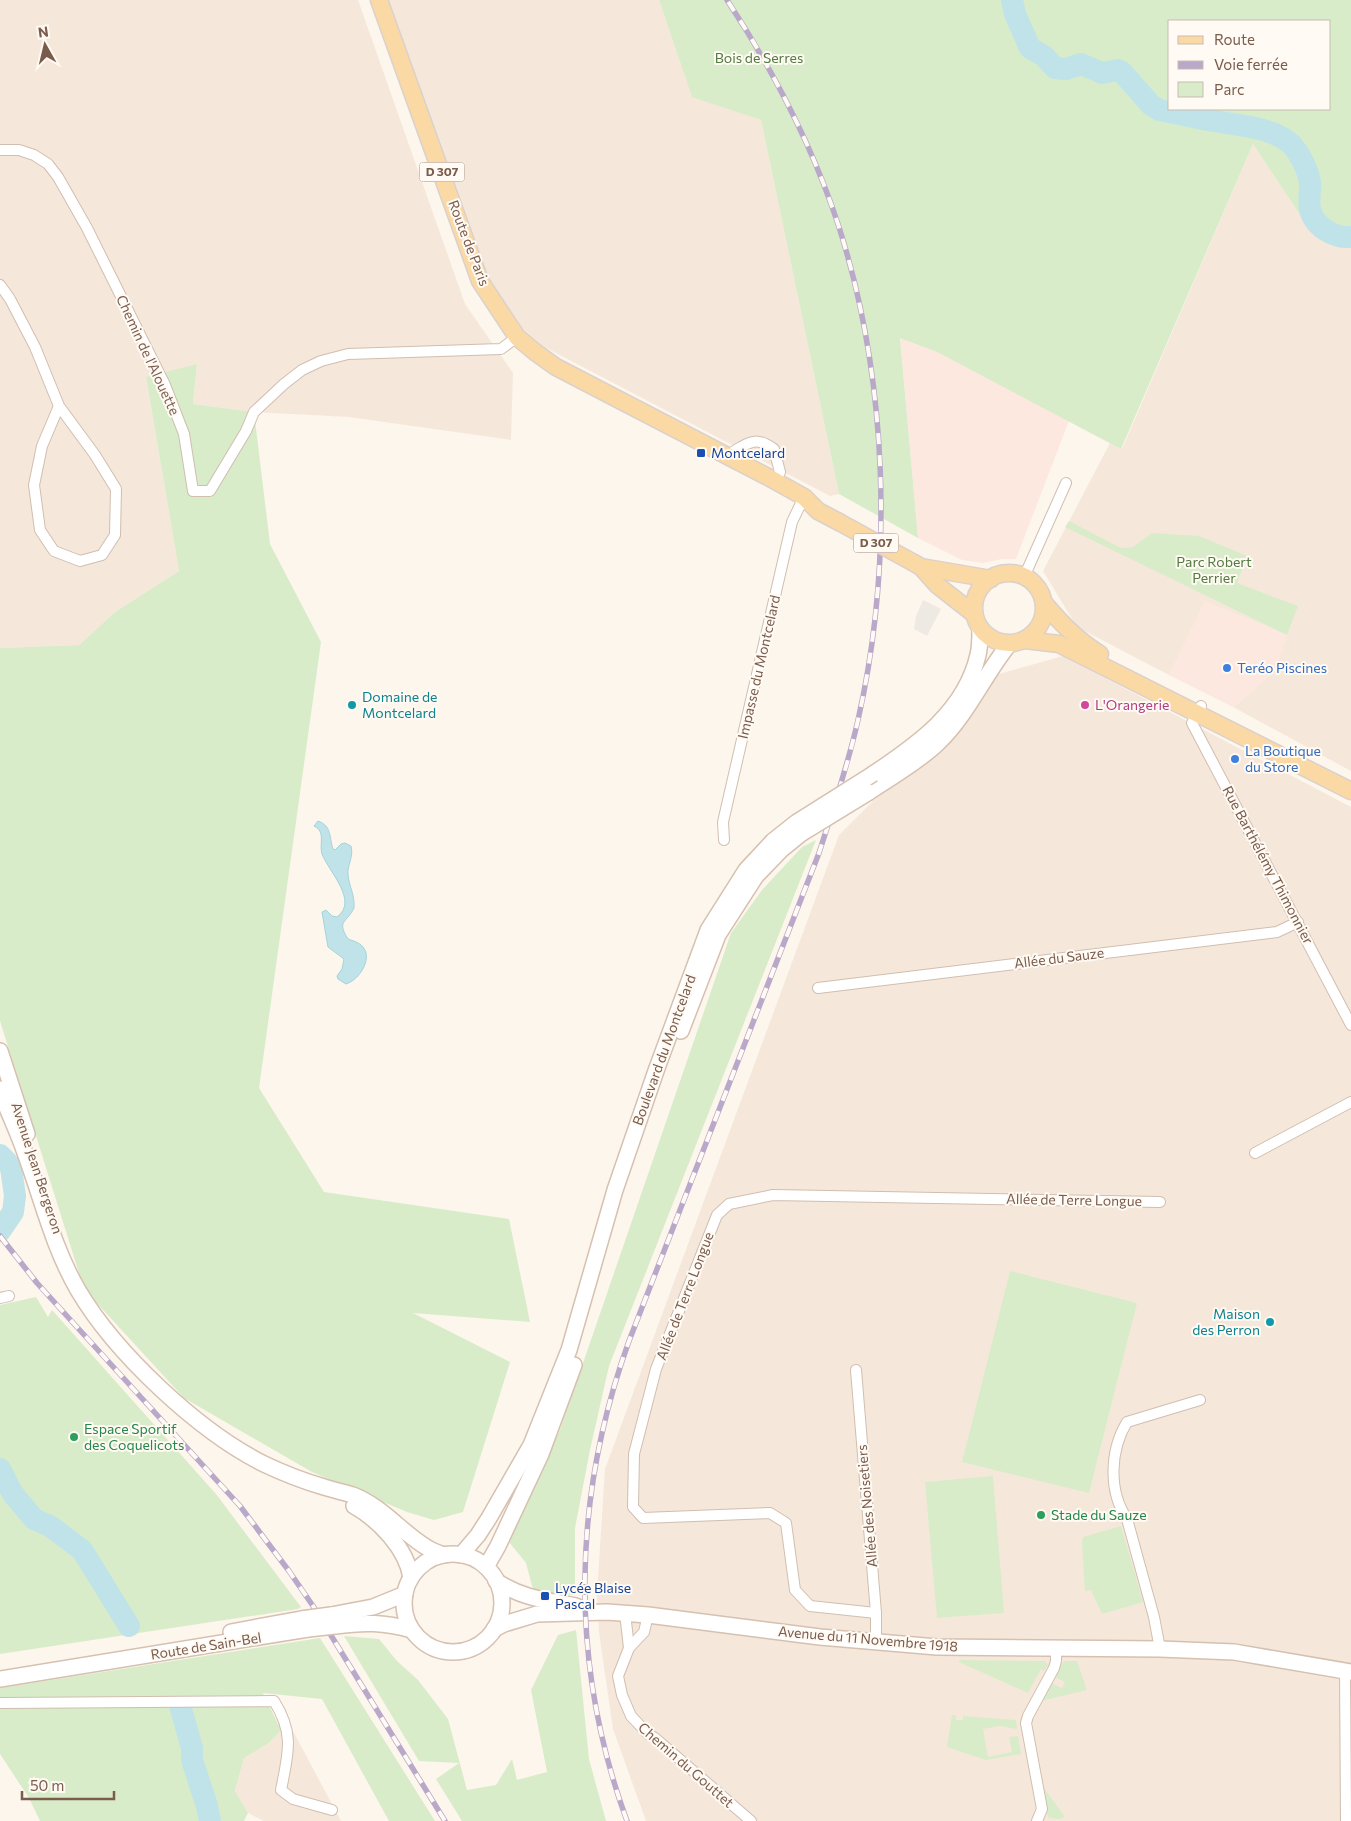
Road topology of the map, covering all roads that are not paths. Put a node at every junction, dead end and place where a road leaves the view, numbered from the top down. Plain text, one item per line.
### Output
1 (379, 0) edge
2 (0, 150) edge
3 (0, 285) edge
4 (517, 336) junction
5 (59, 406) junction
6 (730, 458) junction
7 (778, 483) junction
8 (1066, 483) dead end
9 (805, 502) junction
10 (918, 565) junction
11 (1024, 577) junction
12 (990, 579) junction
13 (1044, 603) junction
14 (978, 621) junction
15 (1017, 642) junction
16 (1199, 710) junction
17 (1351, 783) edge
18 (1351, 790) edge
19 (800, 827) junction
20 (724, 840) dead end
21 (1298, 922) junction
22 (818, 988) dead end
23 (1351, 1025) edge
24 (0, 1051) edge
25 (0, 1089) edge
26 (1351, 1102) edge
27 (1255, 1153) dead end
28 (1160, 1202) dead end
29 (62, 1258) junction
30 (856, 1370) dead end
31 (1200, 1400) dead end
32 (323, 1487) junction
33 (444, 1555) junction
34 (461, 1555) junction
35 (486, 1567) junction
36 (411, 1578) junction
37 (496, 1580) junction
38 (405, 1594) junction
39 (607, 1612) junction
40 (625, 1613) junction
41 (876, 1613) junction
42 (648, 1615) junction
43 (333, 1620) junction
44 (305, 1624) junction
45 (494, 1629) junction
46 (412, 1630) junction
47 (876, 1643) junction
48 (629, 1648) junction
49 (1056, 1648) junction
50 (1160, 1649) junction
51 (0, 1670) edge
52 (1348, 1671) edge
53 (0, 1678) edge
54 (0, 1703) edge
55 (332, 1810) dead end
56 (750, 1821) edge
57 (1037, 1821) edge
58 (1346, 1821) edge

1 - 4 main road, Route de Paris / D 307
2 - 4 street, Chemin de l'Alouette
3 - 5 street
4 - 6 main road, Route de Paris / D 307
5 - 5 street
6 - 7 main road, Route de Paris / D 307
6 - 7 street
7 - 9 main road, Route de Paris / D 307
8 - 11 street
9 - 10 main road, Route de Paris / D 307, bridge
9 - 20 street, Impasse du Montcelard
10 - 12 main road, Route de Paris / D 307
10 - 14 main road, Route de Paris
11 - 12 main road
11 - 13 main road
12 - 14 main road
13 - 15 main road
13 - 16 main road
14 - 15 main road
14 - 19 main road, Boulevard du Montcelard, bridge
15 - 16 main road
15 - 19 main road, Boulevard du Montcelard, bridge
16 - 17 main road
16 - 18 main road
16 - 21 street, Rue Barthélémy Thimonnier
19 - 34 main road, Boulevard du Montcelard
19 - 35 main road, Boulevard du Montcelard
21 - 22 street, Allée du Sauze
21 - 23 street, Rue Barthélémy Thimonnier
24 - 29 main road, Avenue Jean Bergeron
25 - 29 main road, Avenue Jean Bergeron
26 - 27 street
28 - 41 street, Allée de Terre Longue
29 - 32 main road, Avenue Jean Bergeron
30 - 41 street, Allée des Noisetiers
31 - 50 street
32 - 33 main road, Avenue Jean Bergeron
32 - 36 main road, Avenue Jean Bergeron
33 - 34 main road
33 - 36 main road
34 - 35 main road
35 - 37 main road
36 - 38 main road
37 - 39 main road, Avenue du 11 Novembre 1918
37 - 45 main road
38 - 43 main road, Route de Sain-Bel
38 - 46 main road
39 - 40 main road, Avenue du 11 Novembre 1918
39 - 45 main road, Avenue du 11 Novembre 1918
40 - 42 main road, Avenue du 11 Novembre 1918
40 - 48 street, Chemin du Gouttet
41 - 47 street, Allée des Noisetiers
42 - 47 main road, Avenue du 11 Novembre 1918
42 - 48 street, Chemin du Gouttet
43 - 44 main road, Route de Sain-Bel, bridge
43 - 46 main road, Route de Sain-Bel
44 - 51 main road, Route de Sain-Bel
44 - 53 main road, Route de Sain-Bel
45 - 46 main road
47 - 49 main road, Avenue du 11 Novembre 1918
48 - 56 street, Chemin du Gouttet
49 - 50 main road, Avenue du 11 Novembre 1918
49 - 57 street
50 - 52 main road, Avenue du 11 Novembre 1918
52 - 58 street
54 - 55 street

